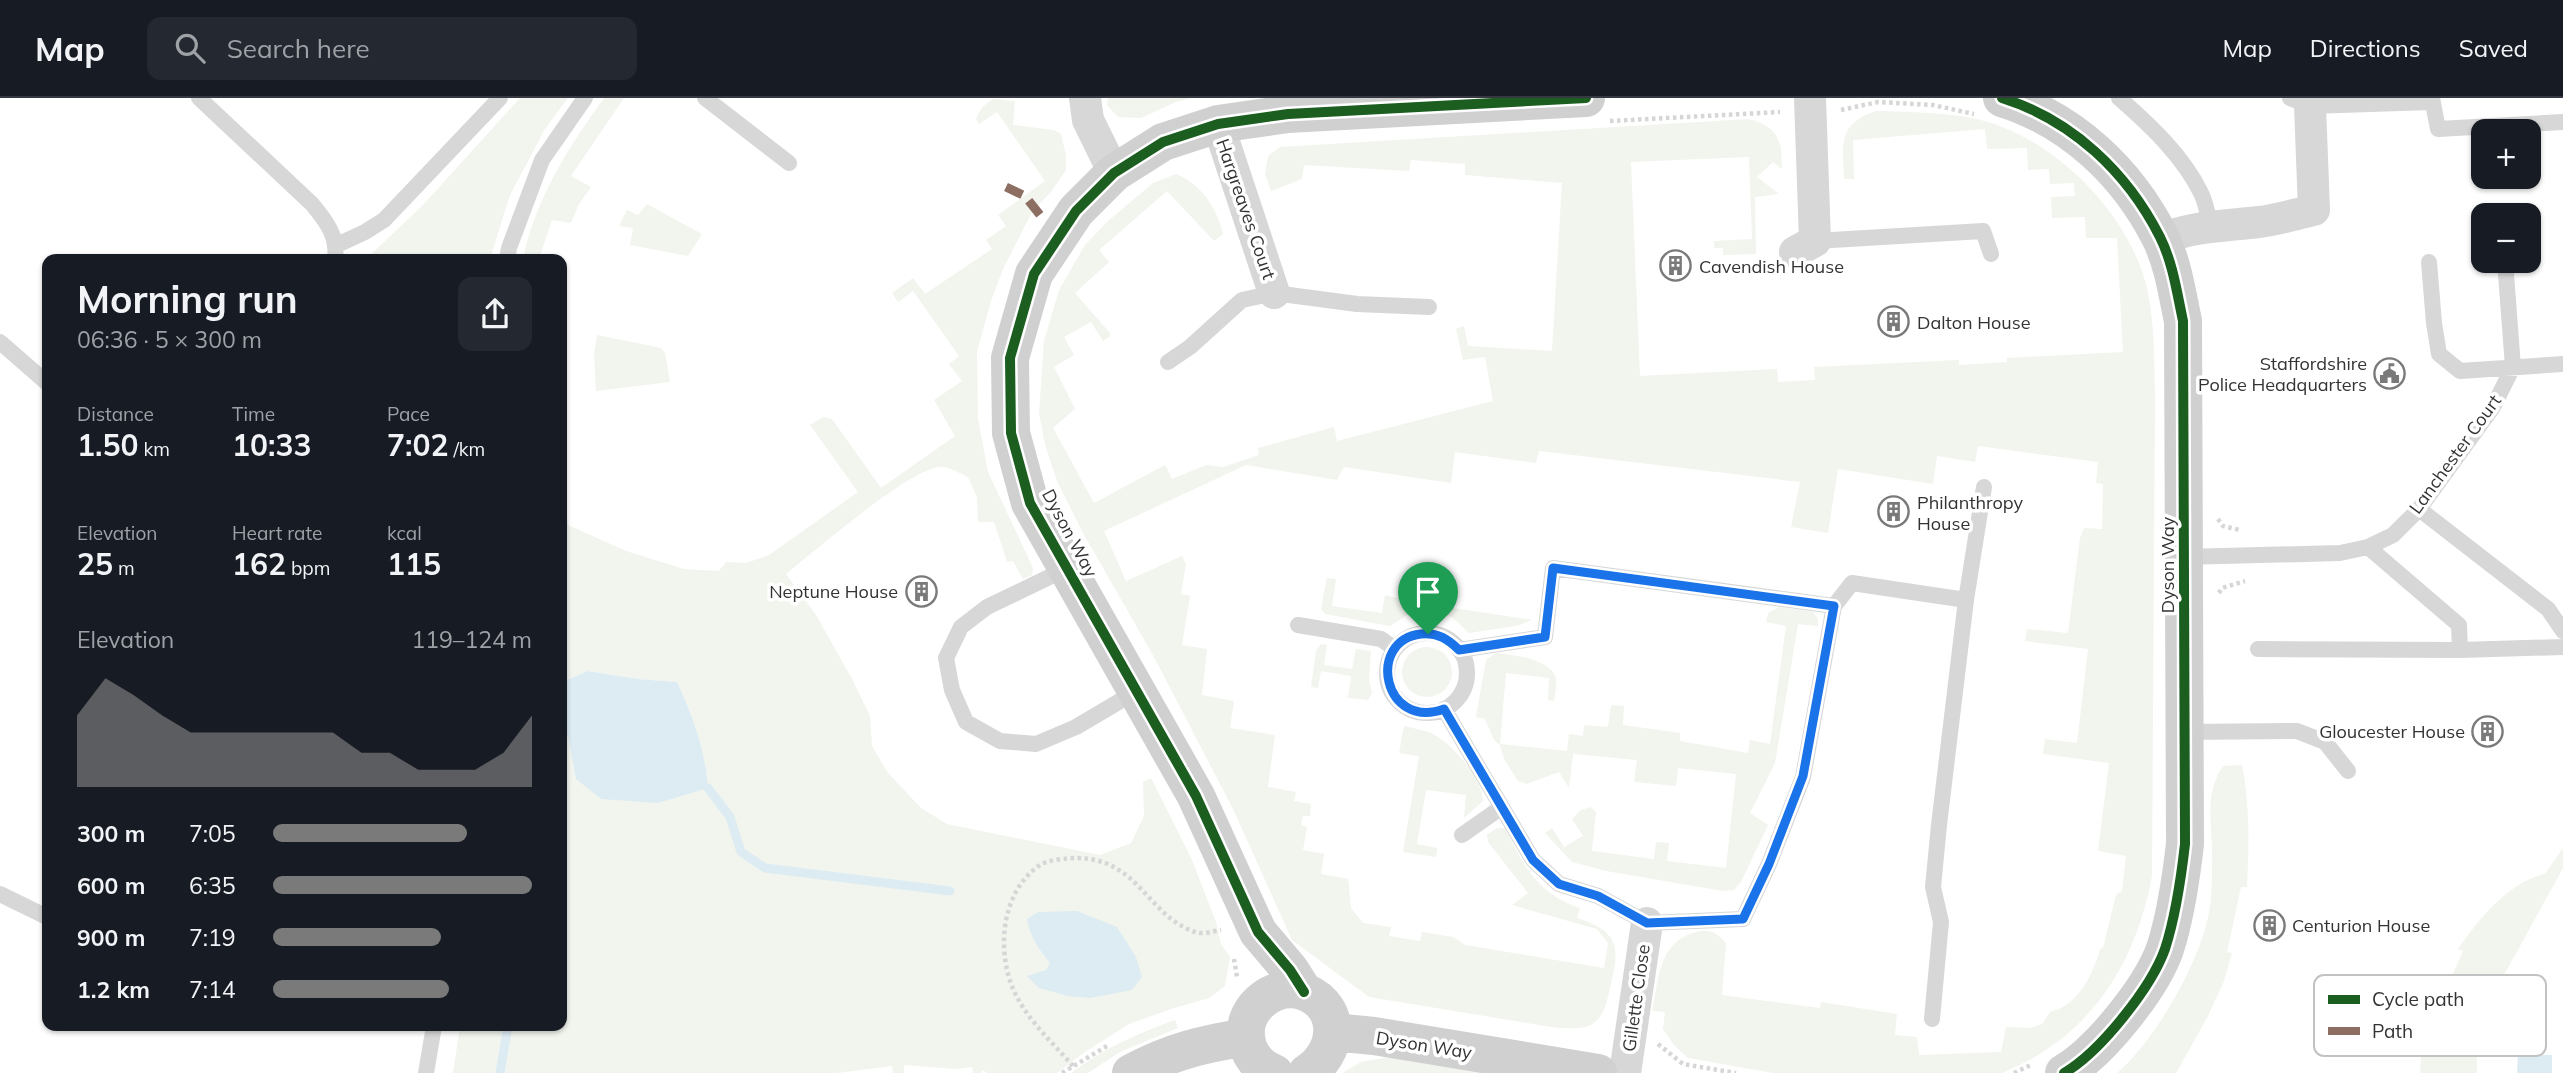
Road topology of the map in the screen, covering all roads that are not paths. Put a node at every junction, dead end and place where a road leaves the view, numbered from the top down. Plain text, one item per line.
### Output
1 (200, 98) edge
2 (500, 98) edge
3 (585, 98) edge
4 (705, 98) edge
5 (1085, 98) edge
6 (2119, 98) edge
7 (2431, 100) edge
8 (2300, 102) edge
9 (1810, 105) edge
10 (1994, 107) edge
11 (1596, 110) edge
12 (2563, 122) edge
13 (1218, 124) junction
14 (789, 163) dead end
15 (1114, 173) junction
16 (2210, 225) junction
17 (2161, 239) junction
18 (1805, 247) joint
19 (336, 252) edge
20 (508, 254) edge
21 (1991, 254) dead end
22 (2429, 262) dead end
23 (2506, 273) edge
24 (1274, 293) junction
25 (1429, 307) dead end
26 (0, 342) edge
27 (1168, 362) dead end
28 (2563, 364) edge
29 (2513, 367) junction
30 (42, 379) edge
31 (1984, 487) dead end
32 (2419, 509) junction
33 (2368, 547) junction
34 (2184, 557) junction
35 (1068, 568) junction
36 (1425, 589) dead end
37 (1966, 600) junction
38 (1834, 606) junction
39 (1298, 625) dead end
40 (2563, 631) edge
41 (1428, 634) junction
42 (2563, 648) edge
43 (1395, 649) junction
44 (2258, 649) dead end
45 (1459, 650) junction
46 (2460, 650) junction
47 (1137, 691) junction
48 (1444, 709) junction
49 (2184, 732) junction
50 (2348, 771) dead end
51 (1503, 807) junction
52 (1462, 835) dead end
53 (0, 894) edge
54 (42, 915) edge
55 (1647, 923) junction
56 (1304, 992) junction
57 (1932, 1019) dead end
58 (433, 1031) edge
59 (1333, 1032) junction
60 (1246, 1037) junction
61 (2053, 1065) edge
62 (426, 1073) edge
63 (1131, 1073) edge
64 (1274, 1073) edge
65 (1307, 1073) edge
66 (1598, 1073) edge
67 (1625, 1073) edge

1 - 19 lane
2 - 19 lane
3 - 20 lane
4 - 14 lane
5 - 15 street
6 - 16 lane
7 - 8 lane
7 - 12 lane
8 - 16 street
9 - 18 street
10 - 17 street, Dyson Way
11 - 13 street, Dyson Way
13 - 15 street, Dyson Way
13 - 24 street, Hargreaves Court
15 - 35 street, Dyson Way
16 - 17 street
17 - 34 street, Dyson Way
18 - 21 lane
22 - 29 lane
23 - 29 lane
24 - 25 lane
24 - 27 lane
26 - 30 lane
28 - 29 lane
29 - 32 lane, Lanchester Court
31 - 37 lane
32 - 33 lane, Lanchester Court
32 - 40 lane
33 - 34 lane, Lanchester Court
33 - 46 lane
34 - 49 street, Dyson Way
35 - 47 street, Dyson Way
35 - 47 lane
36 - 41 lane
37 - 38 lane
37 - 57 lane
38 - 45 lane
38 - 55 lane
39 - 43 lane
41 - 43 lane
41 - 45 lane
42 - 46 lane
43 - 48 lane
44 - 46 lane
45 - 48 lane
47 - 56 street, Dyson Way
48 - 51 lane
49 - 50 lane
49 - 61 street, Dyson Way
51 - 52 lane
51 - 55 lane
53 - 54 lane
55 - 67 street, Gillette Close
56 - 59 street, Dyson Way
56 - 60 street
58 - 62 lane
59 - 65 street
59 - 66 street, Dyson Way
60 - 63 street
60 - 64 street

